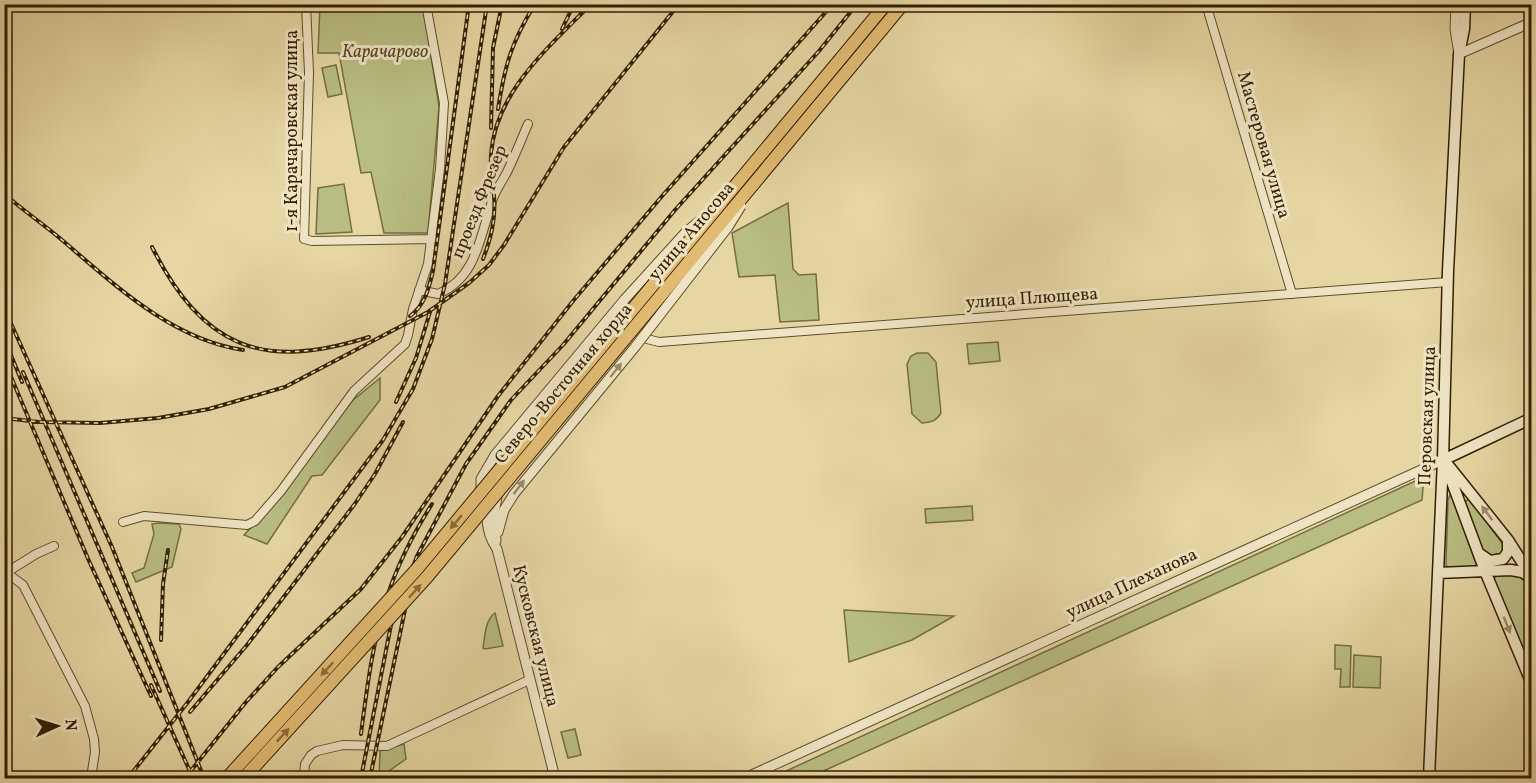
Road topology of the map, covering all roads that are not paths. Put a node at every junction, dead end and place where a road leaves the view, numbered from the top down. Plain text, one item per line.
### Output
1 (306, 4) edge
2 (426, 4) edge
3 (888, 4) edge
4 (903, 4) edge
5 (1206, 4) edge
6 (1456, 4) edge
7 (1465, 4) edge
8 (1532, 22) edge
9 (1460, 54) junction
10 (528, 124) dead end
11 (754, 184) junction
12 (721, 202) junction
13 (433, 239) junction
14 (1448, 282) junction
15 (419, 290) junction
16 (1292, 294) junction
17 (630, 324) junction
18 (1532, 418) edge
19 (1443, 460) junction
20 (488, 502) joint
21 (123, 522) dead end
22 (487, 524) junction
23 (1508, 540) junction
24 (496, 545) junction
25 (54, 546) dead end
26 (1478, 551) junction
27 (1485, 571) junction
28 (5, 572) edge
29 (1438, 573) junction
30 (1532, 579) edge
31 (529, 680) junction
32 (1532, 684) edge
33 (91, 778) edge
34 (227, 778) edge
35 (244, 778) edge
36 (304, 778) edge
37 (555, 778) edge
38 (745, 778) edge
39 (1429, 778) edge

1 - 13 street, 1-я Карачаровская улица
2 - 13 street
3 - 12 main road, Северо-Восточная хорда
3 - 17 street, улица Аносова
4 - 11 main road, Северо-Восточная хорда, bridge
4 - 17 street, улица Аносова
5 - 16 street, Мастеровая улица
6 - 9 street, Перовская улица
7 - 9 main road, Перовская улица
8 - 9 street
9 - 14 main road, Перовская улица
10 - 15 street, проезд Фрезер
24 -> 11 street, bridge
35 -> 11 main road, Северо-Восточная хорда, bridge
12 - 22 street, bridge
12 -> 34 main road, Северо-Восточная хорда, bridge
13 - 15 street
14 - 16 street, улица Плющева
14 - 19 main road, Перовская улица
15 - 21 street
16 - 17 street, улица Плющева
17 - 20 street, улица Аносова
17 - 24 street, улица Аносова
18 - 19 main road, улица Плеханова
23 -> 19 main road
19 - 26 main road
19 - 29 main road, Перовская улица
19 - 38 street, улица Плеханова
20 - 22 street, Кусковская улица
22 - 24 street, Кусковская улица
23 - 26 main road
23 - 30 main road
24 - 31 street, Кусковская улица
25 - 28 street
26 - 27 main road
27 - 29 main road
27 - 30 main road
27 -> 32 main road
28 - 33 street
29 - 39 main road, Перовская улица
31 - 36 street
31 - 37 street, Кусковская улица

